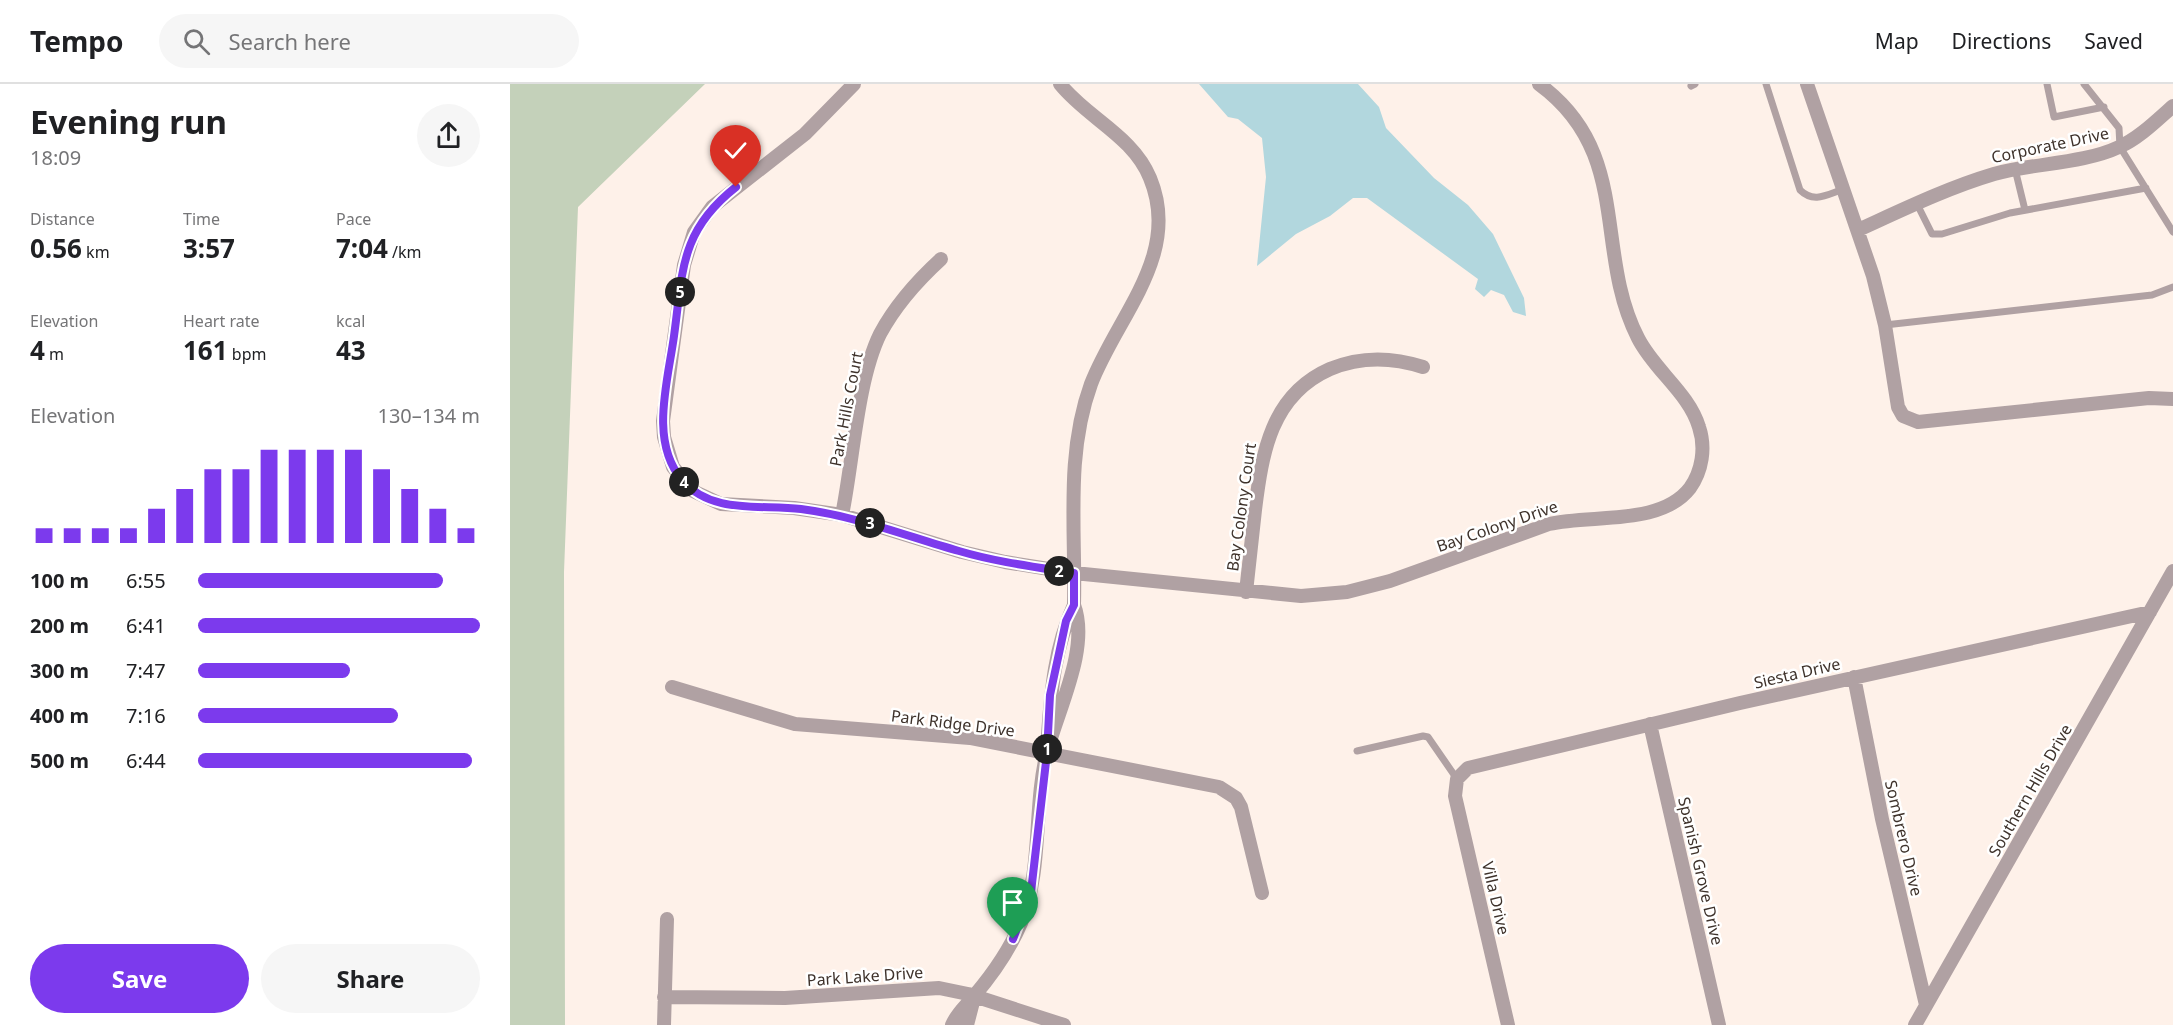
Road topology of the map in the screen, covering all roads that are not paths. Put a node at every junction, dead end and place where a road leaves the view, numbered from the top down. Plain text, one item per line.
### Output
1 (854, 84) edge
2 (1060, 84) edge
3 (1539, 84) edge
4 (1766, 84) edge
5 (1807, 84) edge
6 (2047, 84) edge
7 (2084, 84) edge
8 (2173, 106) edge
9 (2103, 107) junction
10 (2120, 147) junction
11 (2015, 168) junction
12 (2146, 188) junction
13 (1844, 189) junction
14 (1917, 204) junction
15 (2025, 210) junction
16 (1858, 230) junction
17 (2173, 232) edge
18 (941, 259) dead end
19 (2173, 287) edge
20 (1885, 325) junction
21 (1423, 367) dead end
22 (2173, 399) edge
23 (842, 515) junction
24 (2173, 571) edge
25 (1074, 573) junction
26 (1246, 592) junction
27 (1074, 605) junction
28 (2150, 612) junction
29 (1057, 664) junction
30 (1072, 667) junction
31 (1854, 677) junction
32 (672, 687) dead end
33 (1650, 724) junction
34 (1357, 751) dead end
35 (1047, 753) junction
36 (1457, 779) junction
37 (1262, 893) dead end
38 (668, 919) dead end
39 (975, 996) junction
40 (664, 997) junction
41 (1926, 1005) junction
42 (664, 1025) edge
43 (952, 1025) edge
44 (967, 1025) edge
45 (1064, 1025) edge
46 (1508, 1025) edge
47 (1719, 1025) edge
48 (1915, 1025) edge

1 - 23 street, Bay Colony Drive
2 - 25 street
3 - 26 street, Bay Colony Drive
4 - 13 lane
5 - 13 street
6 - 9 lane
7 - 9 lane
8 - 10 street, Corporate Drive
9 - 10 lane
10 - 11 street, Corporate Drive
10 - 12 lane
11 - 14 street, Corporate Drive
11 - 15 lane
12 - 15 lane
12 - 17 lane
13 - 16 street
14 - 15 lane
14 - 16 street, Corporate Drive
16 - 20 street
18 - 23 street, Park Hills Court
19 - 20 lane
20 - 22 street
21 - 26 street, Bay Colony Court
23 - 25 street, Bay Colony Drive
24 - 28 street, Southern Hills Drive
25 - 26 street, Bay Colony Drive
25 - 27 street
27 - 29 street
27 - 30 street
28 - 31 street, Siesta Drive
28 - 41 street, Southern Hills Drive
29 - 30 street
29 - 35 street
30 - 35 street
31 - 33 street, Siesta Drive
31 - 41 street, Sombrero Drive
32 - 35 street, Park Ridge Drive
33 - 36 street, Siesta Drive
33 - 47 street, Spanish Grove Drive
34 - 36 lane
35 - 37 street, Park Ridge Drive
35 - 39 street
36 - 46 street, Villa Drive
38 - 40 street
39 - 40 street, Park Lake Drive
39 - 43 street
39 - 44 street
39 - 45 street, Park Lake Drive
40 - 42 street
41 - 48 street, Southern Hills Drive

